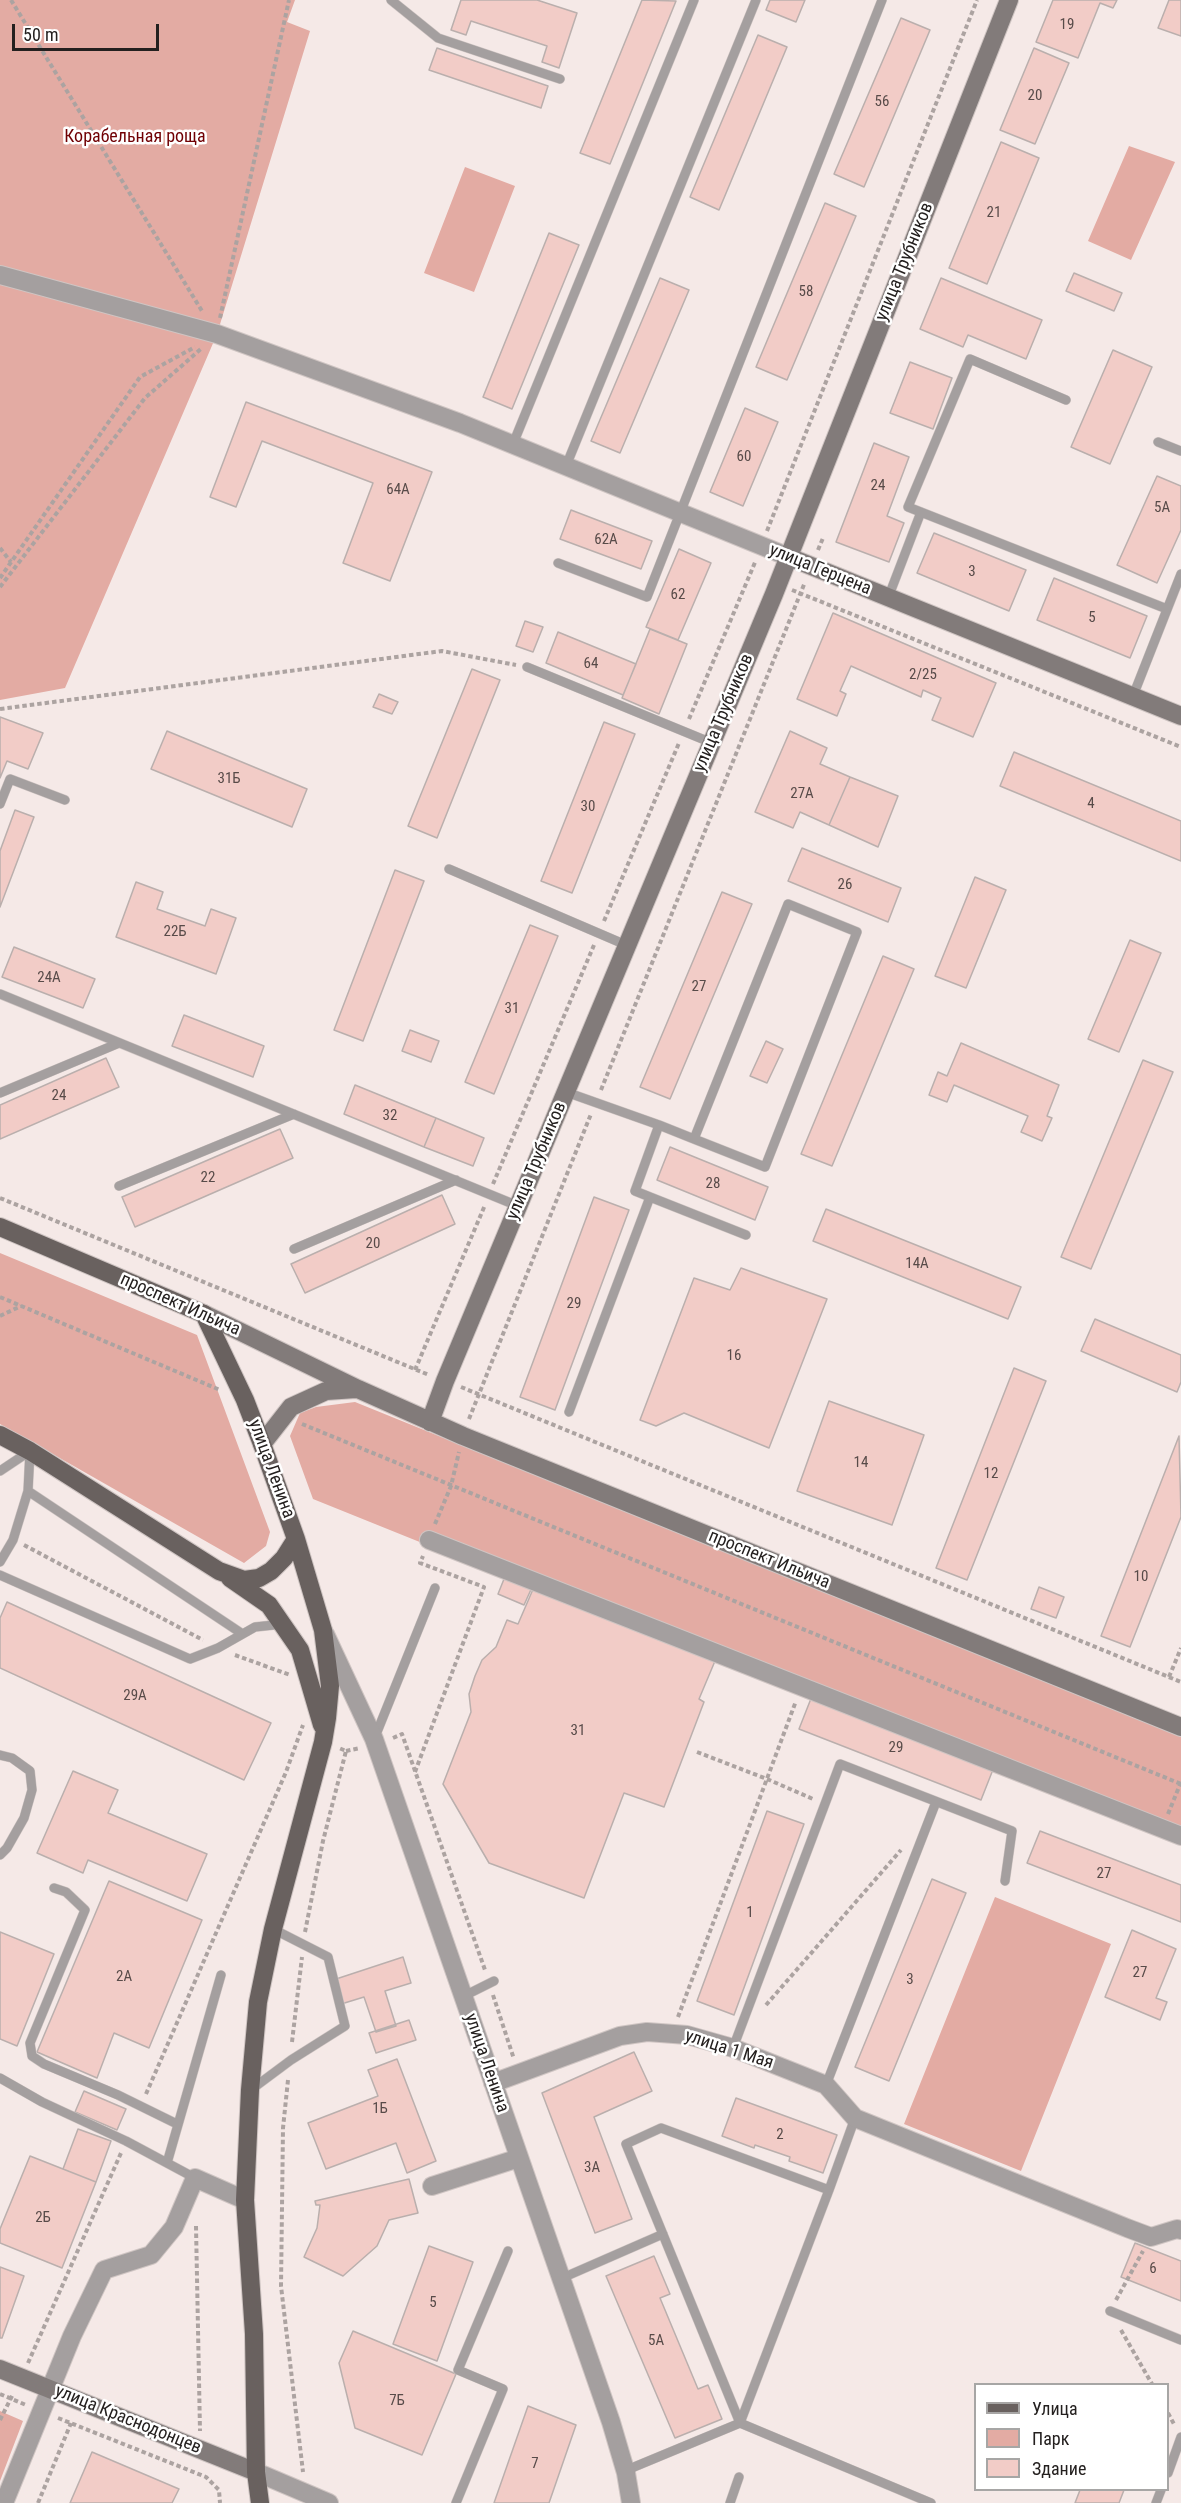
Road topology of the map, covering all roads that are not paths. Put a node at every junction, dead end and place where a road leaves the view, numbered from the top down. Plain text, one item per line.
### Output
1 (392, 0) edge
2 (694, 0) edge
3 (756, 0) edge
4 (882, 0) edge
5 (1009, 0) edge
6 (560, 79) dead end
7 (0, 275) edge
8 (1066, 400) dead end
9 (1158, 442) dead end
10 (513, 444) junction
11 (1181, 452) edge
12 (566, 466) junction
13 (921, 512) junction
14 (681, 513) junction
15 (789, 557) junction
16 (558, 563) dead end
17 (1181, 574) edge
18 (888, 598) junction
19 (1167, 609) junction
20 (527, 667) road end
21 (1132, 696) junction
22 (1181, 716) edge
23 (712, 743) junction
24 (65, 800) dead end
25 (0, 804) edge
26 (449, 869) dead end
27 (626, 945) junction
28 (0, 994) edge
29 (119, 1043) junction
30 (566, 1092) junction
31 (0, 1093) edge
32 (294, 1114) junction
33 (659, 1125) junction
34 (694, 1139) junction
35 (456, 1180) junction
36 (118, 1186) dead end
37 (651, 1197) junction
38 (518, 1206) junction
39 (0, 1227) edge
40 (746, 1235) dead end
41 (294, 1248) dead end
42 (204, 1314) junction
43 (358, 1389) junction
44 (569, 1412) dead end
45 (430, 1422) junction
46 (0, 1435) edge
47 (262, 1444) junction
48 (30, 1451) junction
49 (0, 1471) edge
50 (28, 1491) junction
51 (296, 1539) junction
52 (428, 1545) road end
53 (0, 1562) edge
54 (219, 1570) junction
55 (0, 1575) edge
56 (435, 1588) dead end
57 (283, 1624) junction
58 (323, 1630) junction
59 (241, 1634) junction
60 (1180, 1722) edge
61 (324, 1738) junction
62 (375, 1742) junction
63 (0, 1755) edge
64 (936, 1802) junction
65 (1181, 1836) edge
66 (0, 1855) edge
67 (1005, 1881) dead end
68 (54, 1888) dead end
69 (273, 1929) junction
70 (221, 1975) dead end
71 (491, 1982) road end
72 (464, 1996) junction
73 (733, 2048) junction
74 (0, 2078) edge
75 (493, 2083) junction
76 (825, 2085) junction
77 (250, 2090) junction
78 (855, 2118) junction
79 (177, 2124) junction
80 (519, 2158) junction
81 (167, 2163) junction
82 (195, 2178) junction
83 (432, 2186) dead end
84 (829, 2190) junction
85 (245, 2200) junction
86 (1181, 2230) edge
87 (663, 2234) junction
88 (508, 2251) dead end
89 (561, 2279) junction
90 (1110, 2311) dead end
91 (1181, 2340) edge
92 (0, 2369) edge
93 (51, 2389) junction
94 (740, 2423) junction
95 (1181, 2437) edge
96 (1169, 2468) edge
97 (256, 2472) junction
98 (626, 2473) junction
99 (740, 2477) dead end
100 (4, 2503) edge
101 (260, 2503) edge
102 (329, 2503) edge
103 (456, 2503) edge
104 (631, 2503) edge
105 (730, 2503) edge
106 (932, 2503) edge

1 - 6 lane
2 - 10 lane
3 - 12 lane
4 - 14 lane
5 - 15 street, улица Трубников
7 - 10 street, улица Герцена
8 - 13 lane
9 - 11 lane
10 - 12 street, улица Герцена
12 - 14 street, улица Герцена
13 - 18 lane
13 - 19 lane
14 - 15 street, улица Герцена
14 - 16 lane
15 - 18 street, улица Герцена
15 - 23 street, улица Трубников
17 - 19 lane
18 - 21 street, улица Герцена
19 - 21 lane
20 - 23 lane
21 - 22 street, улица Герцена
23 - 27 street, улица Трубников
24 - 25 lane
26 - 27 lane
27 - 30 street, улица Трубников
28 - 29 lane
29 - 31 lane
29 - 32 lane
30 - 33 lane
30 - 38 street, улица Трубников
32 - 35 lane
32 - 36 lane
33 - 34 lane
33 - 37 lane
34 - 34 lane
35 - 38 lane
35 - 41 lane
37 - 40 lane
37 - 44 lane
38 - 45 street, улица Трубников
39 - 42 main road, проспект Ильича
42 - 43 street, проспект Ильича
42 - 47 main road, улица Ленина
43 - 45 street, проспект Ильича
43 - 47 street, проспект Ильича
45 - 60 street, проспект Ильича
46 - 48 main road
47 - 51 main road, улица Ленина
48 - 49 lane
48 - 50 lane
48 - 54 main road
50 - 53 lane
50 - 59 lane
51 - 54 main road
51 - 58 main road, улица Ленина
52 - 65 street
54 - 57 main road
55 - 59 lane
56 - 62 lane
57 - 59 lane
57 - 61 main road
58 - 61 main road, улица Ленина
58 - 62 street, улица Ленина
61 - 69 main road, улица Ленина
62 - 72 street, улица Ленина
63 - 66 lane
64 - 67 lane
64 - 73 lane
64 - 76 lane
68 - 79 lane
69 - 77 main road, улица Ленина
69 - 77 lane
70 - 79 lane
71 - 72 lane
72 - 75 street, улица Ленина
73 - 75 street, улица 1 Мая
73 - 76 street, улица 1 Мая
74 - 81 lane
75 - 80 street, улица Ленина
76 - 78 street
77 - 85 main road, улица Ленина
78 - 84 lane
78 - 86 street
79 - 81 lane
80 - 83 street
80 - 89 street, улица Ленина
81 - 82 lane
82 - 85 street
82 - 93 street
84 - 87 lane
84 - 94 lane
85 - 97 main road, улица Ленина
87 - 89 lane
87 - 94 lane
88 - 103 lane
89 - 98 street, улица Ленина
90 - 91 lane
92 - 93 street, улица Краснодонцев
93 - 97 street, улица Краснодонцев
93 - 100 street
94 - 98 lane
94 - 106 lane
95 - 96 lane
97 - 101 main road, улица Ленина
97 - 102 street
98 - 104 street, улица Ленина
99 - 105 lane

